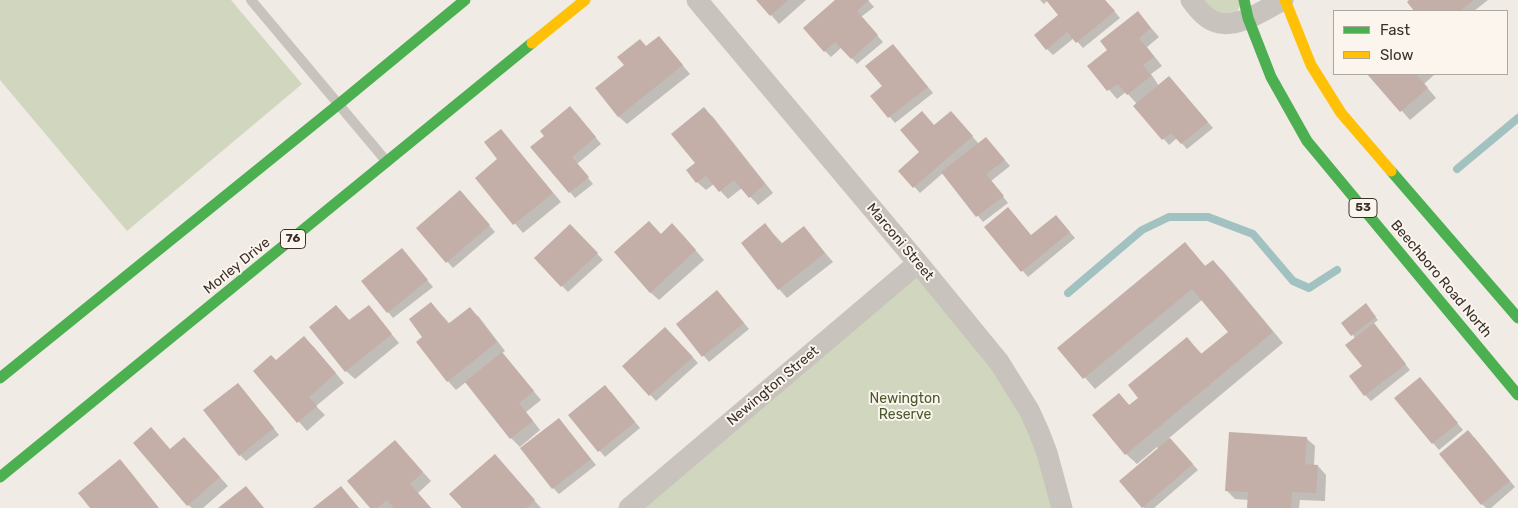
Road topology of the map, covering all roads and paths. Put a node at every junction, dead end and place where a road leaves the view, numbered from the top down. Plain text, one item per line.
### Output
1 (251, 0) edge
2 (465, 0) edge
3 (585, 0) edge
4 (697, 0) edge
5 (1191, 0) edge
6 (1284, 0) edge
7 (1246, 9) edge
8 (339, 104) junction
9 (388, 162) junction
10 (918, 263) junction
11 (1518, 318) edge
12 (0, 378) edge
13 (1518, 395) edge
14 (0, 477) edge
15 (629, 508) edge
16 (1062, 508) edge

1 - 8 lane
2 - 8 main road
3 - 9 main road, Morley Drive / 76
4 - 10 street, Marconi Street
5 - 7 street
6 - 7 street
6 - 11 main road
7 - 13 main road, Beechboro Road North / 53
8 - 9 lane
8 - 12 main road
9 - 14 main road, Morley Drive / 76
10 - 15 street, Newington Street
10 - 16 street, Marconi Street

